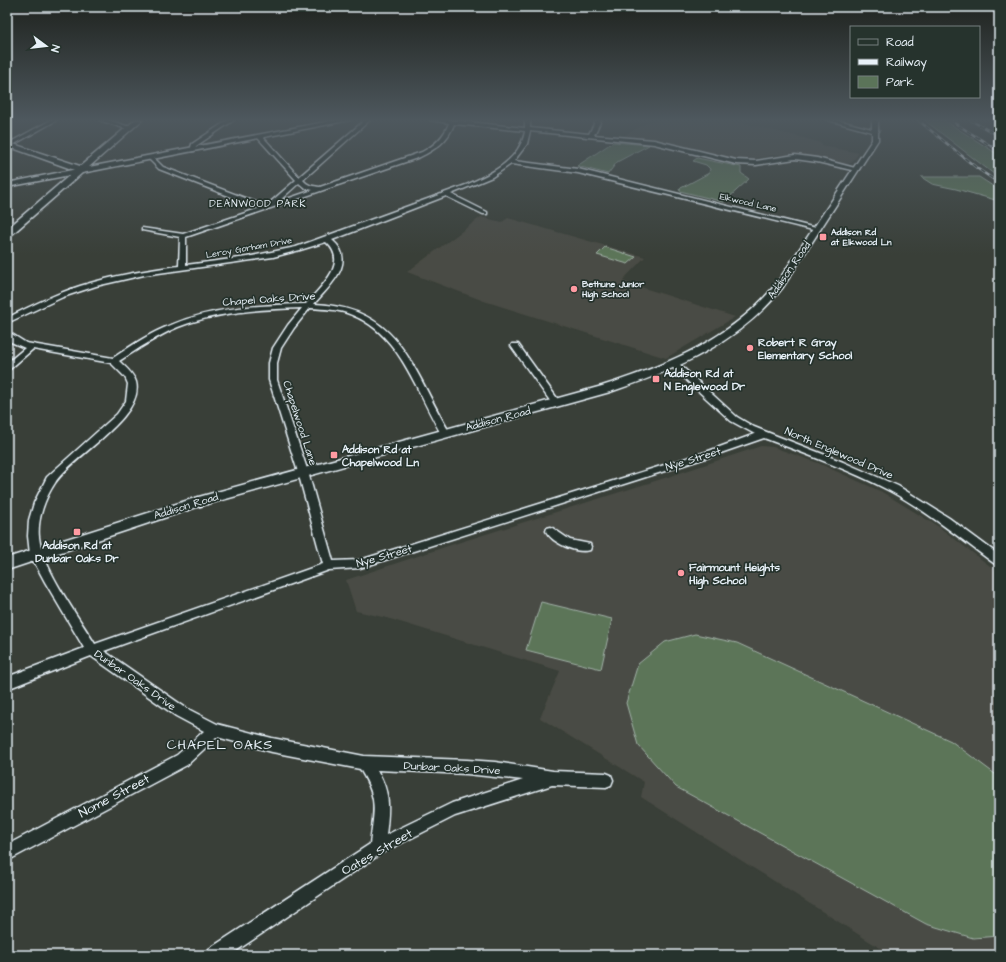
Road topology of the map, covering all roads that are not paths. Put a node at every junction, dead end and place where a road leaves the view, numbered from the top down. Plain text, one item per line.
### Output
1 (68, 165) edge
2 (89, 165) edge
3 (112, 165) edge
4 (159, 165) edge
5 (287, 165) edge
6 (316, 165) edge
7 (394, 165) edge
8 (506, 165) edge
9 (532, 165) edge
10 (838, 165) edge
11 (859, 165) edge
12 (856, 169) junction
13 (83, 170) junction
14 (300, 179) junction
15 (7, 184) edge
16 (323, 189) junction
17 (446, 194) junction
18 (267, 208) junction
19 (485, 213) dead end
20 (144, 229) dead end
21 (817, 229) junction
22 (7, 234) edge
23 (184, 236) junction
24 (327, 239) junction
25 (183, 268) junction
26 (310, 305) junction
27 (7, 321) edge
28 (7, 334) edge
29 (515, 346) dead end
30 (31, 347) junction
31 (114, 361) junction
32 (674, 364) junction
33 (7, 367) edge
34 (556, 403) junction
35 (445, 433) junction
36 (764, 434) junction
37 (303, 472) junction
38 (551, 530) dead end
39 (586, 547) dead end
40 (36, 554) junction
41 (999, 561) edge
42 (7, 564) edge
43 (329, 566) junction
44 (92, 650) junction
45 (7, 683) edge
46 (215, 730) junction
47 (364, 763) junction
48 (552, 778) junction
49 (606, 780) dead end
50 (377, 848) junction
51 (7, 853) edge
52 (215, 955) edge

1 - 13 street
2 - 13 main road
3 - 13 main road
4 - 18 street
5 - 14 street
6 - 14 street
7 - 16 street
8 - 17 street, Leroy Gorham Drive
9 - 21 street, Elkwood Lane
10 - 12 street
11 - 12 street, Addison Road
12 - 21 street, Addison Road
13 - 15 main road
13 - 22 main road
14 - 16 street
14 - 18 street
16 - 18 street
17 - 19 street
17 - 24 street, Leroy Gorham Drive
18 - 23 street
20 - 23 street
21 - 32 street, Addison Road
23 - 25 street
24 - 25 street, Leroy Gorham Drive
24 - 26 street, Chapelwood Lane
25 - 27 street, Leroy Gorham Drive
26 - 31 street, Chapel Oaks Drive
26 - 35 street, Chapel Oaks Drive
26 - 37 street, Chapelwood Lane
28 - 30 street
29 - 34 street
30 - 31 street
30 - 33 street
31 - 40 street, Dunbar Oaks Drive
32 - 34 street, Addison Road
32 - 36 street, North Englewood Drive
34 - 35 street, Addison Road
35 - 37 street, Addison Road
36 - 41 street, North Englewood Drive
36 - 43 street, Nye Street
37 - 40 street, Addison Road
37 - 43 street, Chapelwood Lane
38 - 39 street
40 - 42 street, Addison Road
40 - 44 street, Dunbar Oaks Drive
43 - 44 street, Nye Street
44 - 45 street, Nye Street
44 - 46 street, Dunbar Oaks Drive
46 - 47 street, Dunbar Oaks Drive
46 - 51 street, Nome Street
47 - 48 street, Dunbar Oaks Drive
47 - 50 street
48 - 49 street, Dunbar Oaks Drive
48 - 50 street, Oates Street
50 - 52 street, Oates Street

